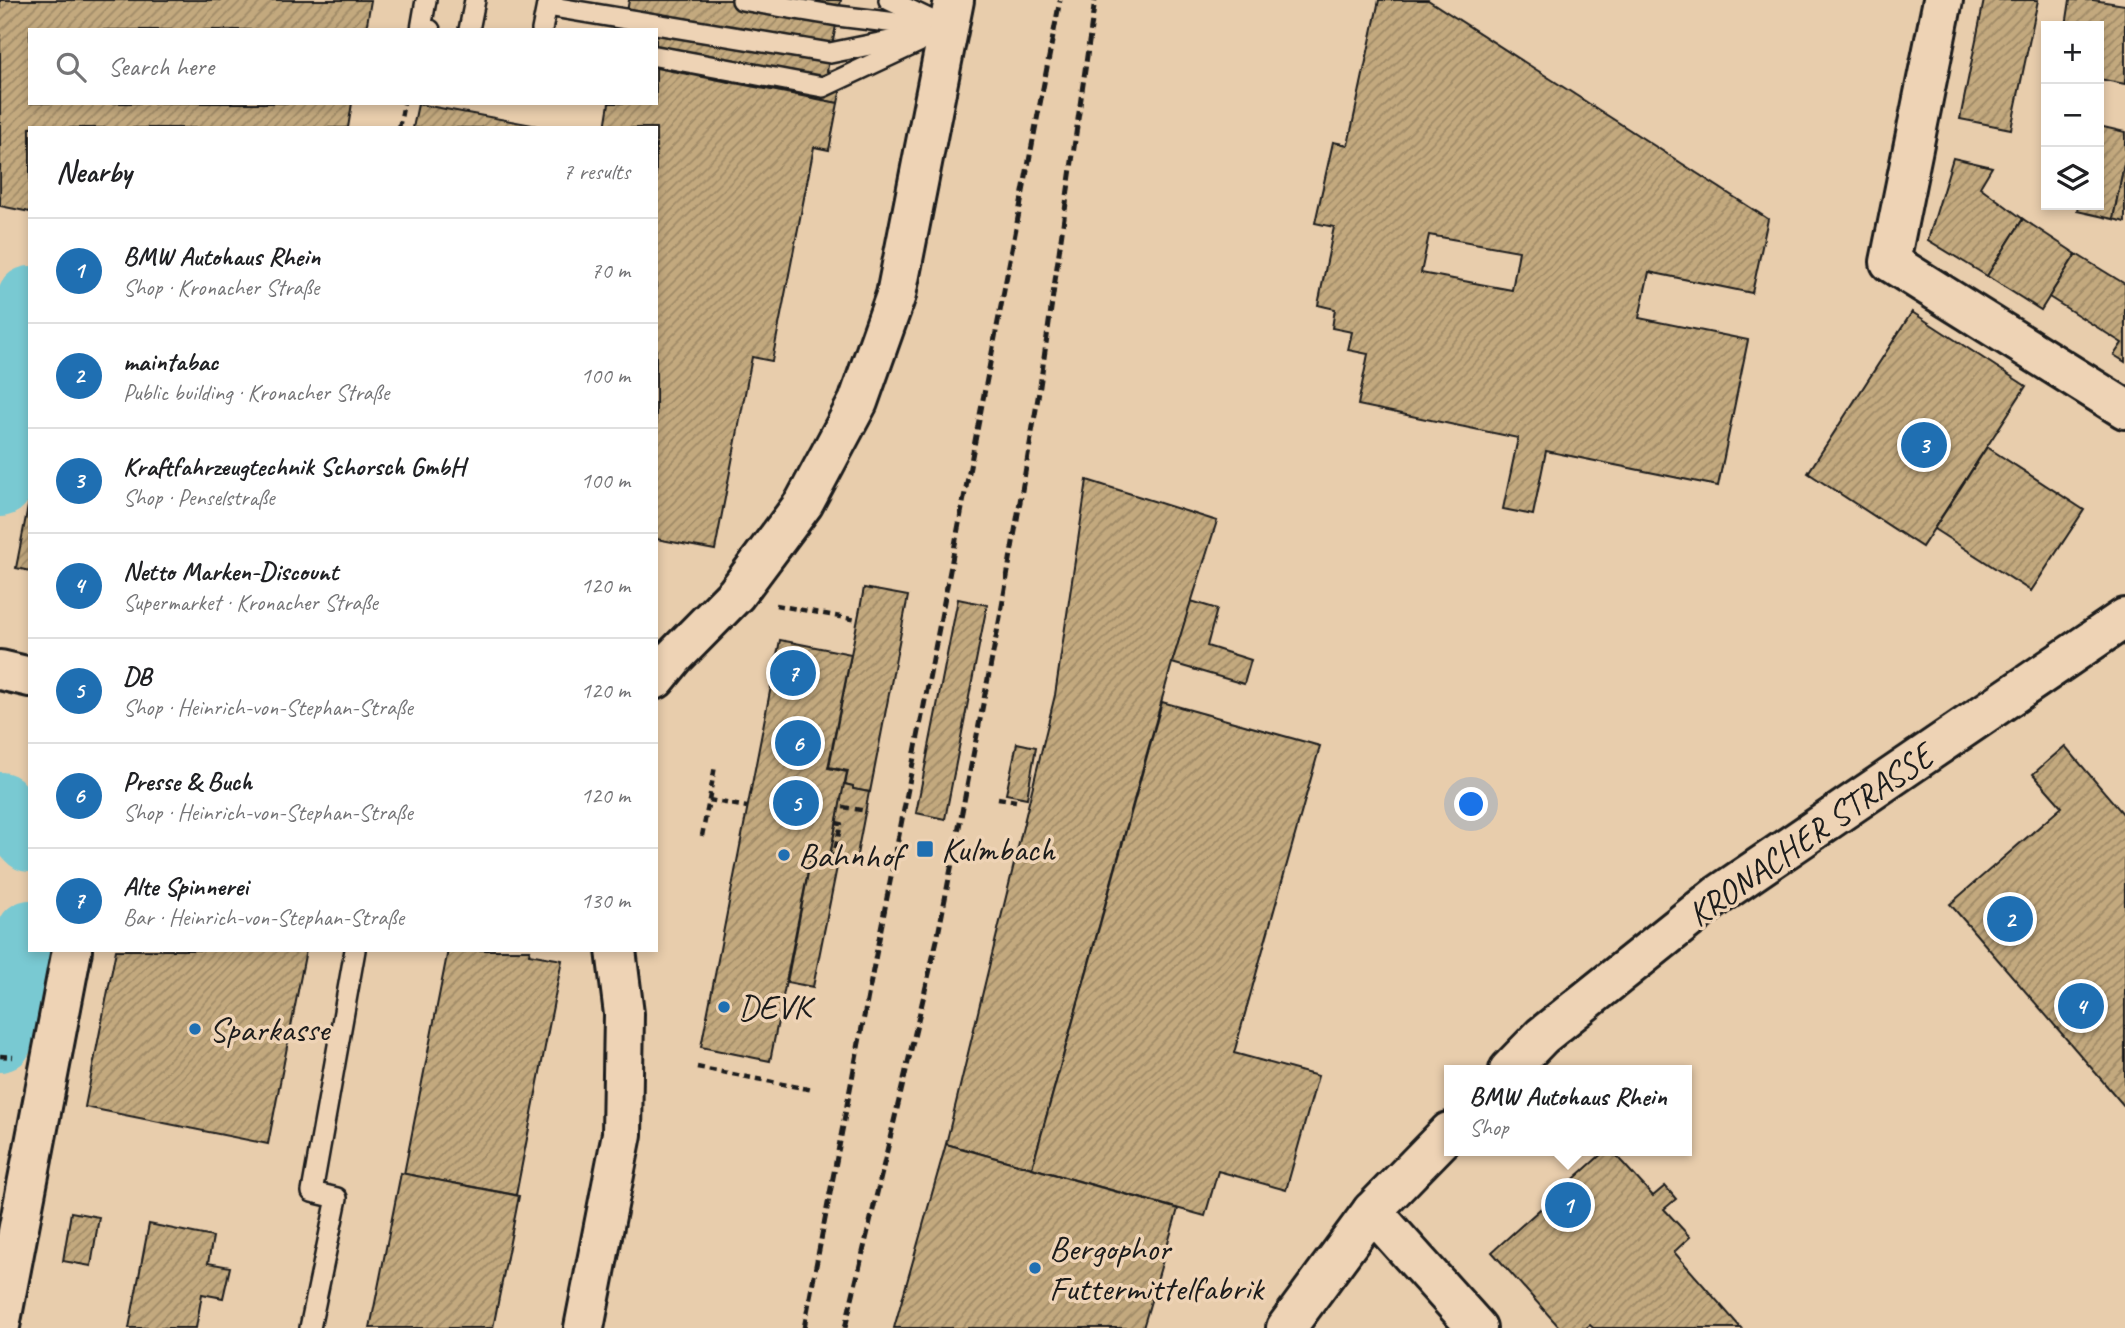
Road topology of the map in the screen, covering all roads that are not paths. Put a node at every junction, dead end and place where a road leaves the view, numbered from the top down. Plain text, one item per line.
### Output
1 (426, 0) edge
2 (475, 0) edge
3 (742, 0) edge
4 (889, 0) edge
5 (917, 0) edge
6 (1943, 0) edge
7 (547, 3) edge
8 (951, 14) edge
9 (421, 28) edge
10 (469, 28) edge
11 (542, 28) edge
12 (658, 55) edge
13 (2125, 409) edge
14 (2125, 618) edge
15 (0, 670) edge
16 (28, 677) edge
17 (658, 677) edge
18 (72, 952) edge
19 (355, 952) edge
20 (616, 952) edge
21 (1513, 1065) edge
22 (1444, 1137) edge
23 (1372, 1211) junction
24 (0, 1326) edge
25 (310, 1328) edge
26 (584, 1328) edge
27 (1286, 1328) edge
28 (1478, 1328) edge

1 - 9 lane
2 - 10 lane
3 - 8 lane
4 - 8 lane
5 - 8 lane
6 - 13 street
7 - 8 lane
7 - 11 lane
8 - 12 lane
8 - 17 street
14 - 21 street, KRONACHER STRASSE
15 - 16 street
18 - 24 street
19 - 25 lane
20 - 26 street
22 - 23 street
23 - 27 street
23 - 28 street

